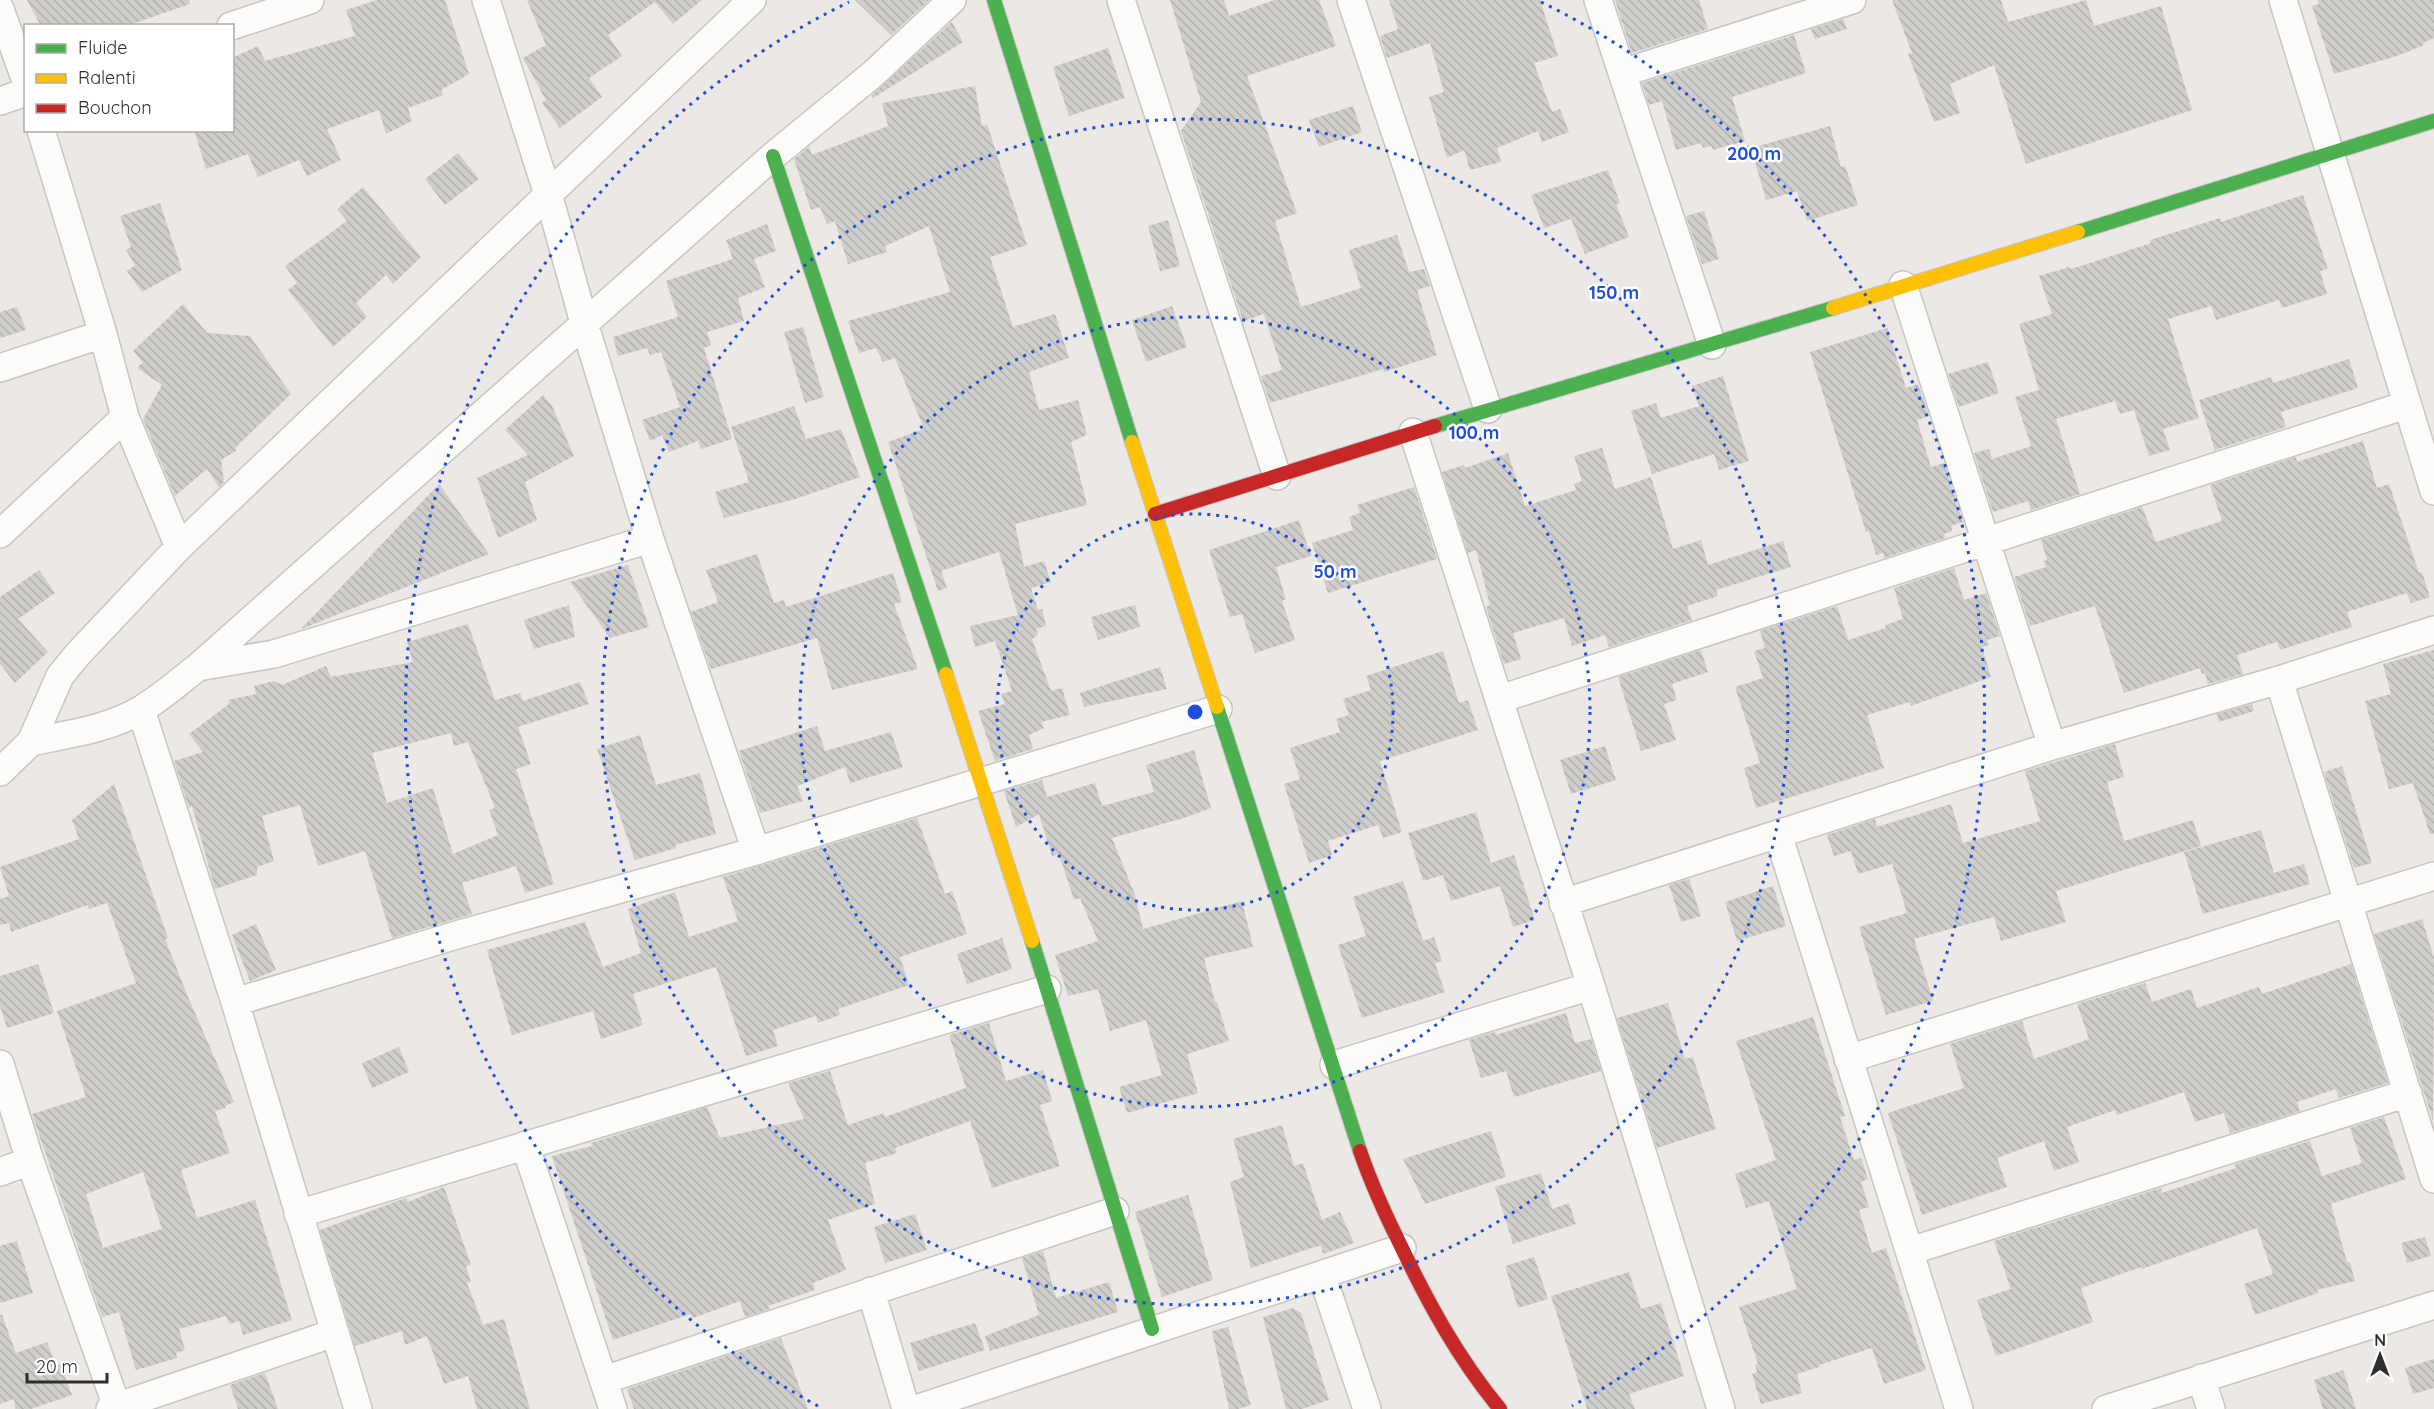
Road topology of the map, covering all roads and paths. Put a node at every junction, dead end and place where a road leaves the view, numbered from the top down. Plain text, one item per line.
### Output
1 (310, 0) edge
2 (486, 0) edge
3 (752, 0) edge
4 (952, 0) edge
5 (994, 0) edge
6 (1121, 0) edge
7 (1351, 0) edge
8 (1598, 0) edge
9 (1852, 0) edge
10 (2283, 0) edge
11 (0, 9) edge
12 (234, 25) edge
13 (1622, 73) junction
14 (24, 75) edge
15 (24, 94) edge
16 (0, 101) edge
17 (2434, 121) edge
18 (42, 132) edge
19 (2329, 153) junction
20 (773, 156) junction
21 (547, 194) junction
22 (1903, 285) junction
23 (585, 326) junction
24 (103, 334) junction
25 (1712, 345) junction
26 (0, 368) edge
27 (2406, 405) junction
28 (1488, 409) junction
29 (125, 417) junction
30 (1413, 432) junction
31 (1277, 476) junction
32 (2434, 491) edge
33 (1155, 514) junction
34 (0, 534) edge
35 (650, 539) junction
36 (1985, 540) junction
37 (179, 547) junction
38 (2434, 630) edge
39 (198, 667) junction
40 (2279, 680) junction
41 (1500, 699) junction
42 (1218, 709) junction
43 (141, 710) junction
44 (31, 742) junction
45 (2052, 746) junction
46 (0, 772) edge
47 (982, 782) junction
48 (1778, 834) junction
49 (756, 851) junction
50 (2434, 876) edge
51 (1563, 903) junction
52 (2347, 903) junction
53 (1591, 986) junction
54 (1047, 989) junction
55 (235, 1002) junction
56 (1848, 1059) junction
57 (0, 1064) edge
58 (1334, 1065) junction
59 (2408, 1093) junction
60 (525, 1145) junction
61 (30, 1161) junction
62 (0, 1172) edge
63 (2434, 1179) edge
64 (1115, 1211) junction
65 (298, 1214) junction
66 (1402, 1248) junction
67 (1910, 1251) junction
68 (1322, 1275) junction
69 (871, 1291) junction
70 (2434, 1305) edge
71 (1152, 1329) junction
72 (334, 1333) junction
73 (2201, 1378) junction
74 (604, 1380) junction
75 (113, 1408) edge
76 (358, 1409) edge
77 (613, 1409) edge
78 (906, 1409) edge
79 (916, 1409) edge
80 (1367, 1409) edge
81 (1500, 1409) edge
82 (1721, 1409) edge
83 (1959, 1409) edge
84 (2106, 1409) edge
85 (2211, 1409) edge

1 - 12 street
2 - 21 street
3 - 21 street
4 - 20 street
5 - 33 street
6 - 31 street
7 - 28 street
8 - 13 street
9 - 13 street
10 - 19 street
11 - 14 street
13 - 25 street
15 - 16 street
17 - 19 street
18 - 24 street
19 - 22 street
19 - 27 street
20 - 23 street
20 - 47 street
21 - 23 street
21 - 37 street
22 - 25 street
22 - 36 street
23 - 35 street
23 - 39 street
24 - 26 street
24 - 29 street
25 - 28 street
27 - 32 street
27 - 36 street
28 - 30 street
29 - 34 street
29 - 37 street
30 - 31 street
30 - 41 street
31 - 33 street
33 - 42 street
35 - 39 street
35 - 49 street
36 - 41 street
36 - 45 street
37 - 44 street
38 - 40 street
39 - 43 street
40 - 45 street
40 - 52 street
41 - 51 street
42 - 47 street
42 - 58 street
43 - 44 street
43 - 55 street
44 - 46 street
45 - 48 street
47 - 49 street
47 - 54 street
48 - 51 street
48 - 56 street
49 - 55 street
50 - 52 street
51 - 53 street
52 - 56 street
52 - 59 street
53 - 58 street
53 - 82 street
54 - 60 street
54 - 64 street
55 - 65 street
56 - 67 street
57 - 61 street
58 - 66 street
59 - 63 street
59 - 67 street
60 - 65 street
60 - 74 street
61 - 62 street
61 - 75 street
64 - 69 street
64 - 71 street
65 - 72 street
66 - 68 street
66 - 81 street
67 - 83 street
68 - 71 street
68 - 80 street
69 - 74 street
69 - 78 street
70 - 73 street
71 - 79 street
72 - 75 street
72 - 76 street
73 - 84 street
73 - 85 street
74 - 77 street

